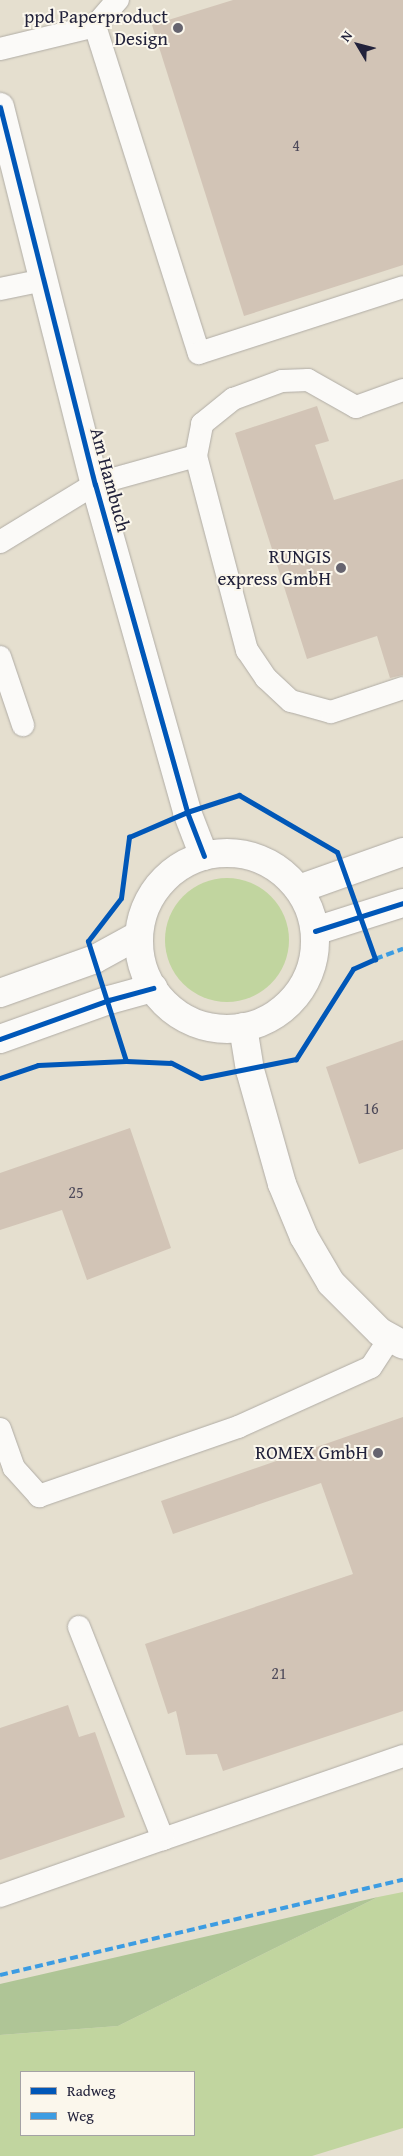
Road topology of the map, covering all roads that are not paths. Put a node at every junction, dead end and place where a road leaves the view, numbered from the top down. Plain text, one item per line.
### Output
1 (118, 0) edge
2 (95, 26) junction
3 (0, 49) edge
4 (0, 107) edge
5 (9, 180) edge
6 (44, 280) junction
7 (403, 287) edge
8 (0, 289) edge
9 (403, 390) edge
10 (196, 456) junction
11 (95, 484) junction
12 (0, 542) edge
13 (0, 657) edge
14 (403, 688) edge
15 (23, 725) dead end
16 (403, 852) edge
17 (204, 856) junction
18 (299, 889) junction
19 (403, 903) edge
20 (315, 931) junction
21 (139, 935) junction
22 (153, 988) junction
23 (0, 993) edge
24 (243, 1027) junction
25 (0, 1039) edge
26 (396, 1342) edge
27 (0, 1430) edge
28 (7, 1471) edge
29 (79, 1627) dead end
30 (403, 1756) edge
31 (163, 1839) junction
32 (0, 1896) edge

1 - 2 lane
2 - 3 lane
2 - 7 lane
4 - 5 street, Am Hambuch
5 - 6 street, Am Hambuch
6 - 8 lane
6 - 11 street, Am Hambuch
9 - 10 lane
10 - 11 lane
10 - 14 lane
11 - 12 lane
11 - 17 street, Am Hambuch
13 - 15 lane
16 - 18 street
17 - 18 street
17 - 21 street
18 - 20 street
19 - 20 street
20 - 24 street
21 - 22 street
21 - 23 street
22 - 24 street
22 - 25 street
24 - 26 street
26 - 28 lane
27 - 28 lane
29 - 31 lane
30 - 31 lane
31 - 32 lane

